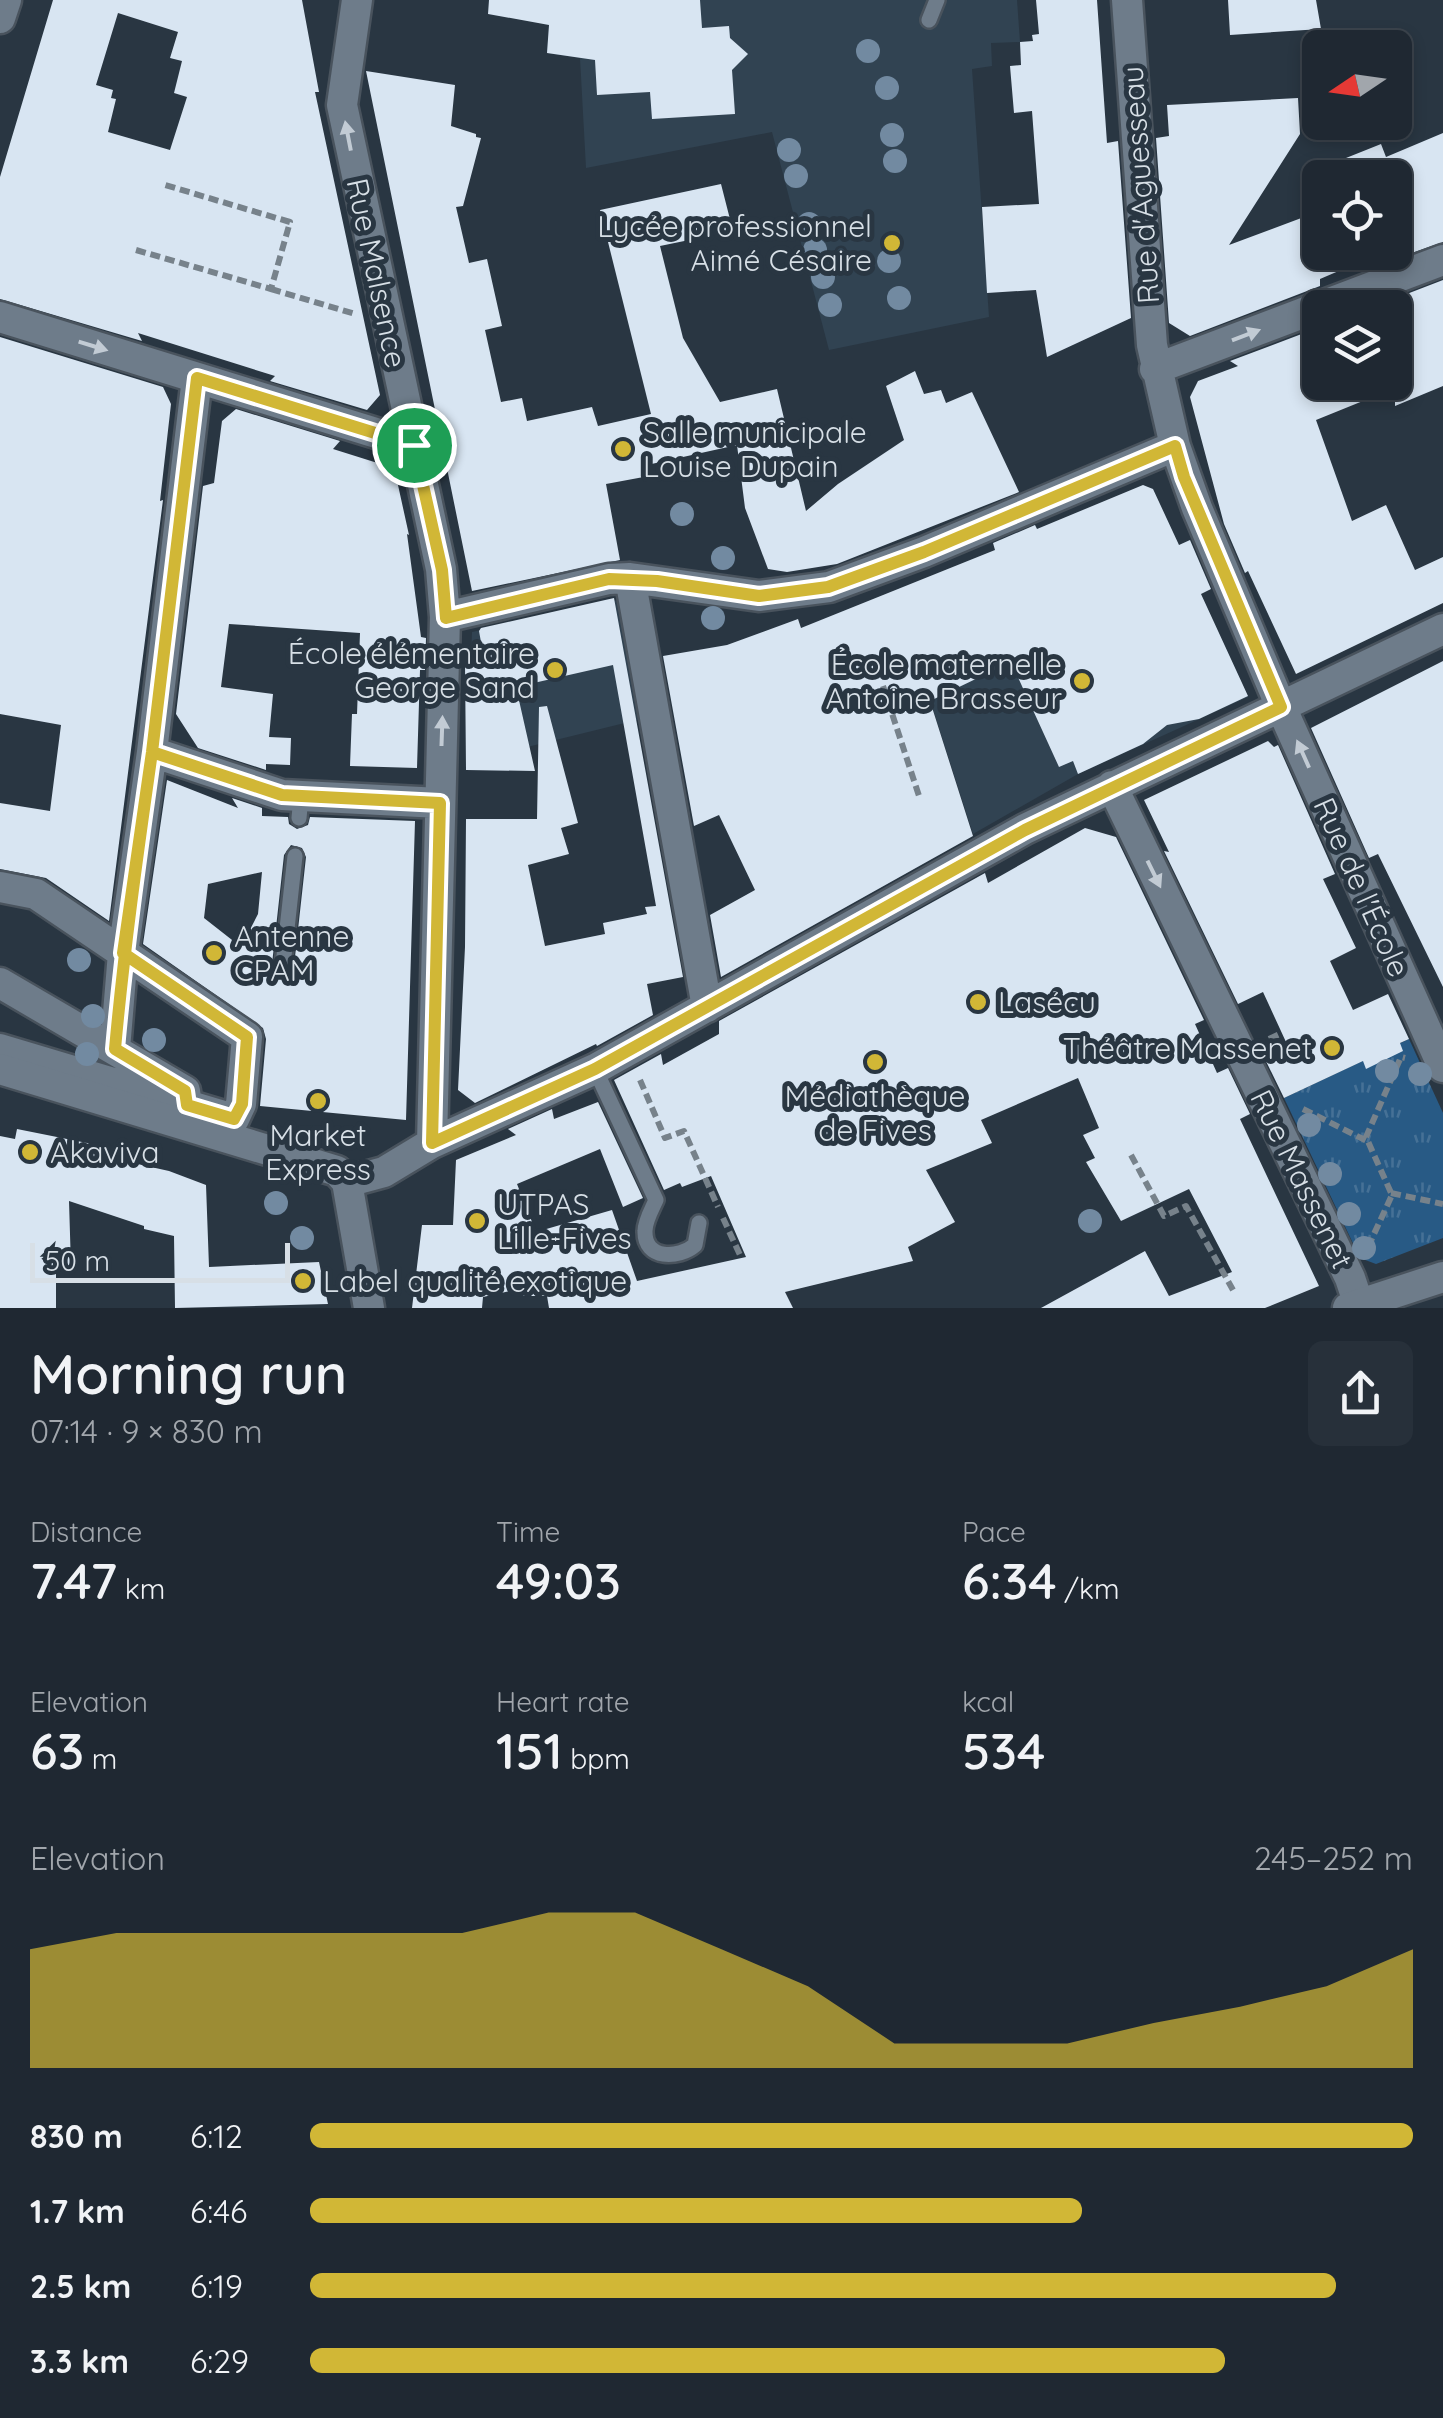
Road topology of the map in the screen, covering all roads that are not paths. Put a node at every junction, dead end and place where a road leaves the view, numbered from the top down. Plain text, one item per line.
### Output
1 (6, 0) edge
2 (357, 0) edge
3 (937, 0) edge
4 (1127, 0) edge
5 (0, 18) edge
6 (929, 20) dead end
7 (1443, 260) edge
8 (0, 316) edge
9 (1155, 369) junction
10 (197, 378) junction
11 (414, 445) junction
12 (1175, 446) junction
13 (630, 578) junction
14 (446, 618) junction
15 (1443, 629) edge
16 (1281, 707) junction
17 (152, 752) junction
18 (1112, 786) junction
19 (440, 803) junction
20 (296, 856) dead end
21 (0, 887) edge
22 (123, 953) junction
23 (283, 966) dead end
24 (0, 983) edge
25 (708, 1007) junction
26 (115, 1049) junction
27 (0, 1050) edge
28 (1443, 1067) edge
29 (0, 1069) edge
30 (595, 1069) junction
31 (187, 1115) junction
32 (432, 1143) junction
33 (347, 1182) junction
34 (699, 1222) dead end
35 (1443, 1276) edge
36 (1354, 1299) edge
37 (370, 1308) edge

1 - 5 street
11 -> 2 street, Rue Malsence
3 - 6 lane
4 - 9 street, Rue d'Aguesseau
9 -> 7 street
8 -> 10 street
9 - 12 street, Rue d'Aguesseau
10 - 11 street
10 - 17 street
11 - 14 street, Rue Malsence
12 - 13 street
12 - 16 street, Rue de l'École
13 - 14 street
13 - 25 street
19 -> 14 street, Rue Malsence
15 - 16 street
16 - 18 street
28 -> 16 street, Rue de l'École
17 - 19 street
17 - 22 street
18 - 25 street
18 -> 36 street, Rue Massenet
19 - 32 street, Rue Malsence
20 - 23 lane
21 - 22 street
22 - 26 street
22 - 31 street
24 - 26 street
25 - 30 street
26 - 31 street
27 - 31 street
29 - 31 street
30 - 32 street
30 - 34 lane
31 - 33 street
32 - 33 street
33 - 37 street
35 - 36 street

